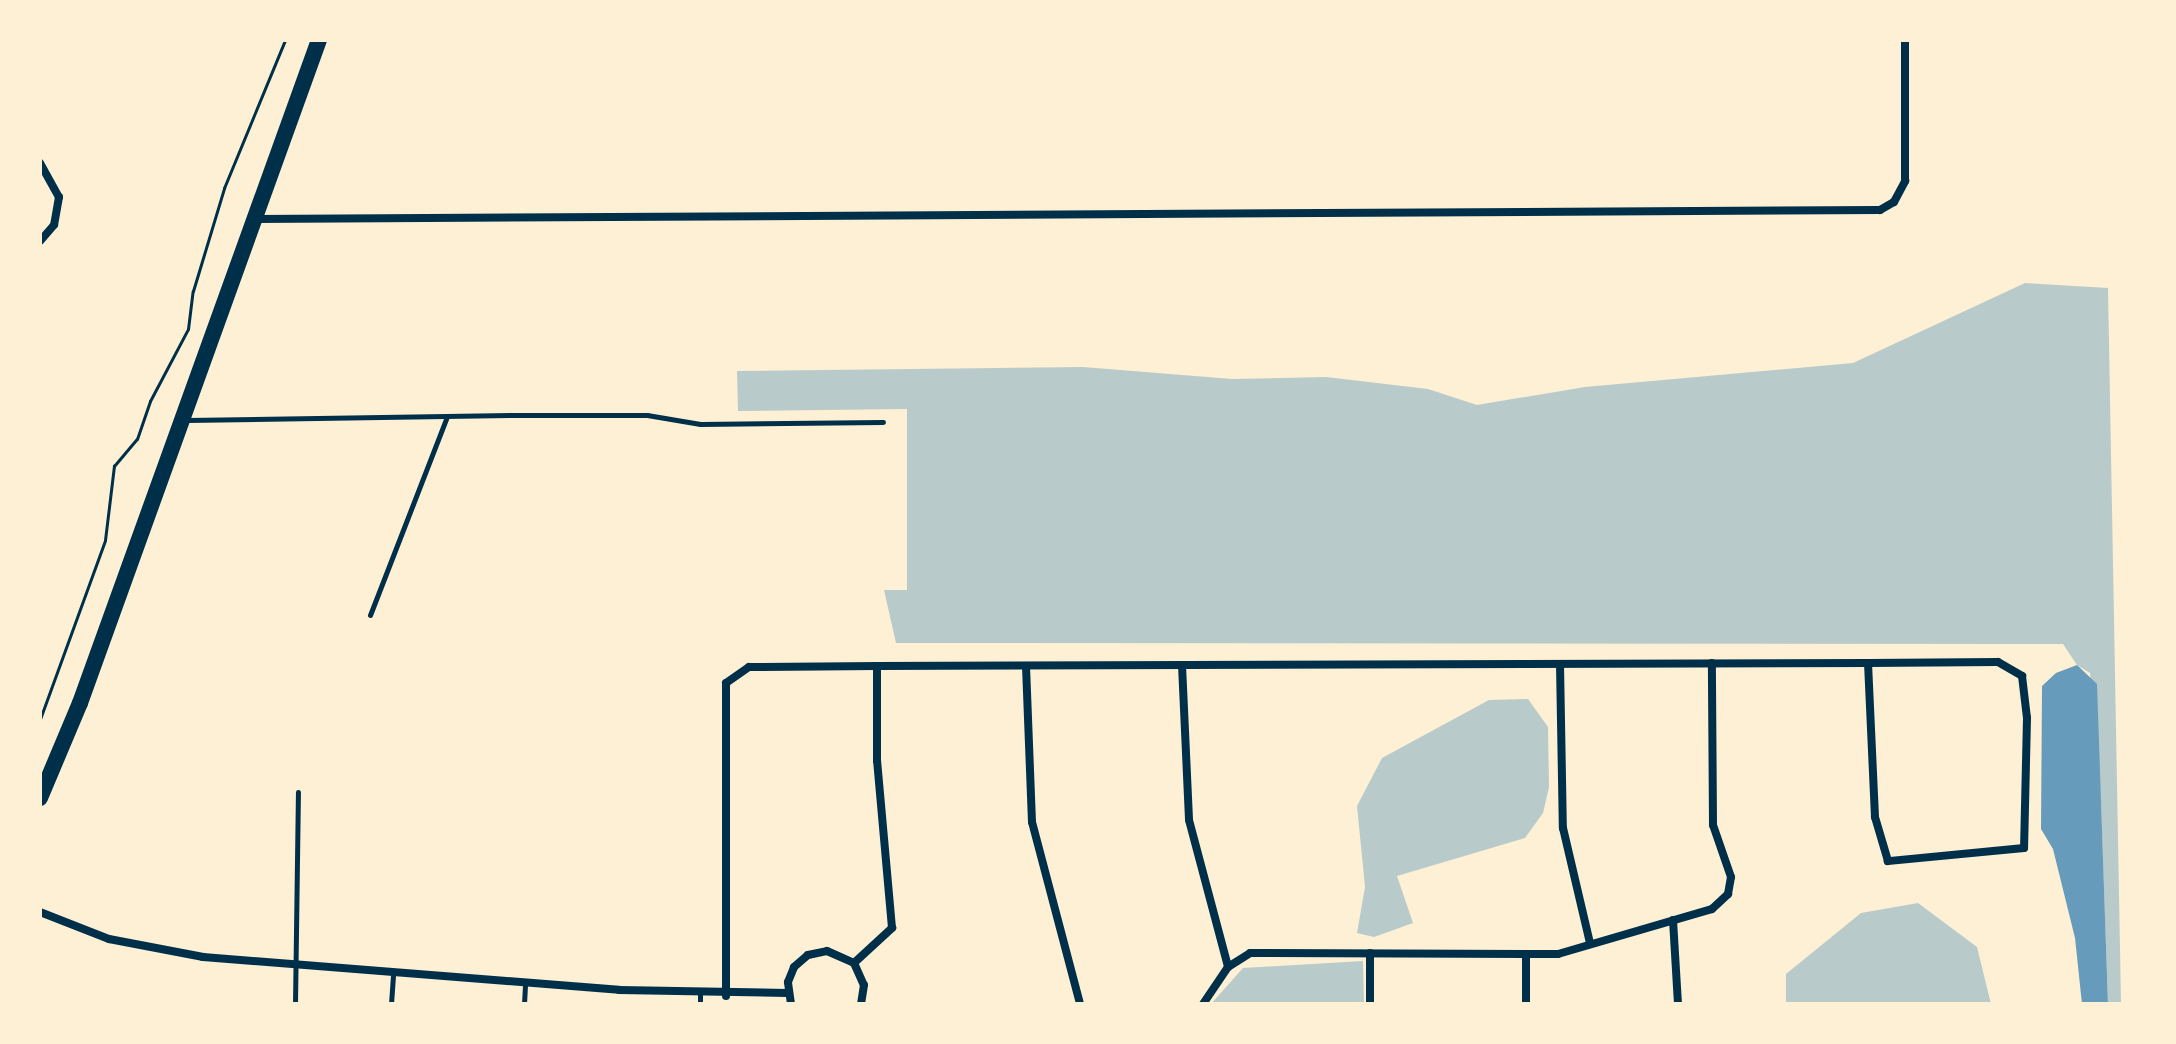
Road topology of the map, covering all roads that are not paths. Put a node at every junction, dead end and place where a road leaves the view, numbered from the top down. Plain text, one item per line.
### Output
1 (319, 40) edge
2 (1905, 40) edge
3 (40, 163) edge
4 (255, 219) junction
5 (40, 241) edge
6 (447, 416) junction
7 (182, 420) junction
8 (883, 422) dead end
9 (370, 615) dead end
10 (1712, 663) junction
11 (1868, 663) junction
12 (1560, 664) junction
13 (1182, 665) junction
14 (877, 666) junction
15 (1026, 666) junction
16 (298, 792) dead end
17 (40, 798) edge
18 (40, 912) edge
19 (1673, 920) junction
20 (1590, 943) junction
21 (1370, 953) junction
22 (1526, 954) junction
23 (854, 963) junction
24 (296, 965) junction
25 (1228, 967) junction
26 (393, 974) junction
27 (525, 984) junction
28 (787, 993) junction
29 (726, 996) junction
30 (700, 999) edge
31 (295, 1004) edge
32 (391, 1004) edge
33 (524, 1004) edge
34 (791, 1004) edge
35 (861, 1004) edge
36 (1080, 1004) edge
37 (1203, 1004) edge
38 (1370, 1004) edge
39 (1526, 1004) edge
40 (1678, 1004) edge

1 - 4 main road
2 - 4 street
3 - 5 street
4 - 7 main road
6 - 7 lane
6 - 8 lane
6 - 9 lane
7 - 17 main road
10 - 11 street
10 - 12 street
10 - 19 street
11 - 11 street
12 - 13 street
12 - 20 street
13 - 15 street
13 - 25 street
14 - 15 street
14 - 23 street
14 - 29 street
15 - 36 street
16 - 24 lane
18 - 24 street
19 - 20 street
19 - 40 street
20 - 22 street
21 - 22 street
21 - 25 street
21 - 38 street
22 - 39 street
23 - 28 street
23 - 35 street
24 - 26 street
24 - 31 lane
25 - 37 street
26 - 27 street
26 - 32 lane
27 - 30 street
27 - 33 lane
28 - 29 street
28 - 34 street
29 - 30 street

